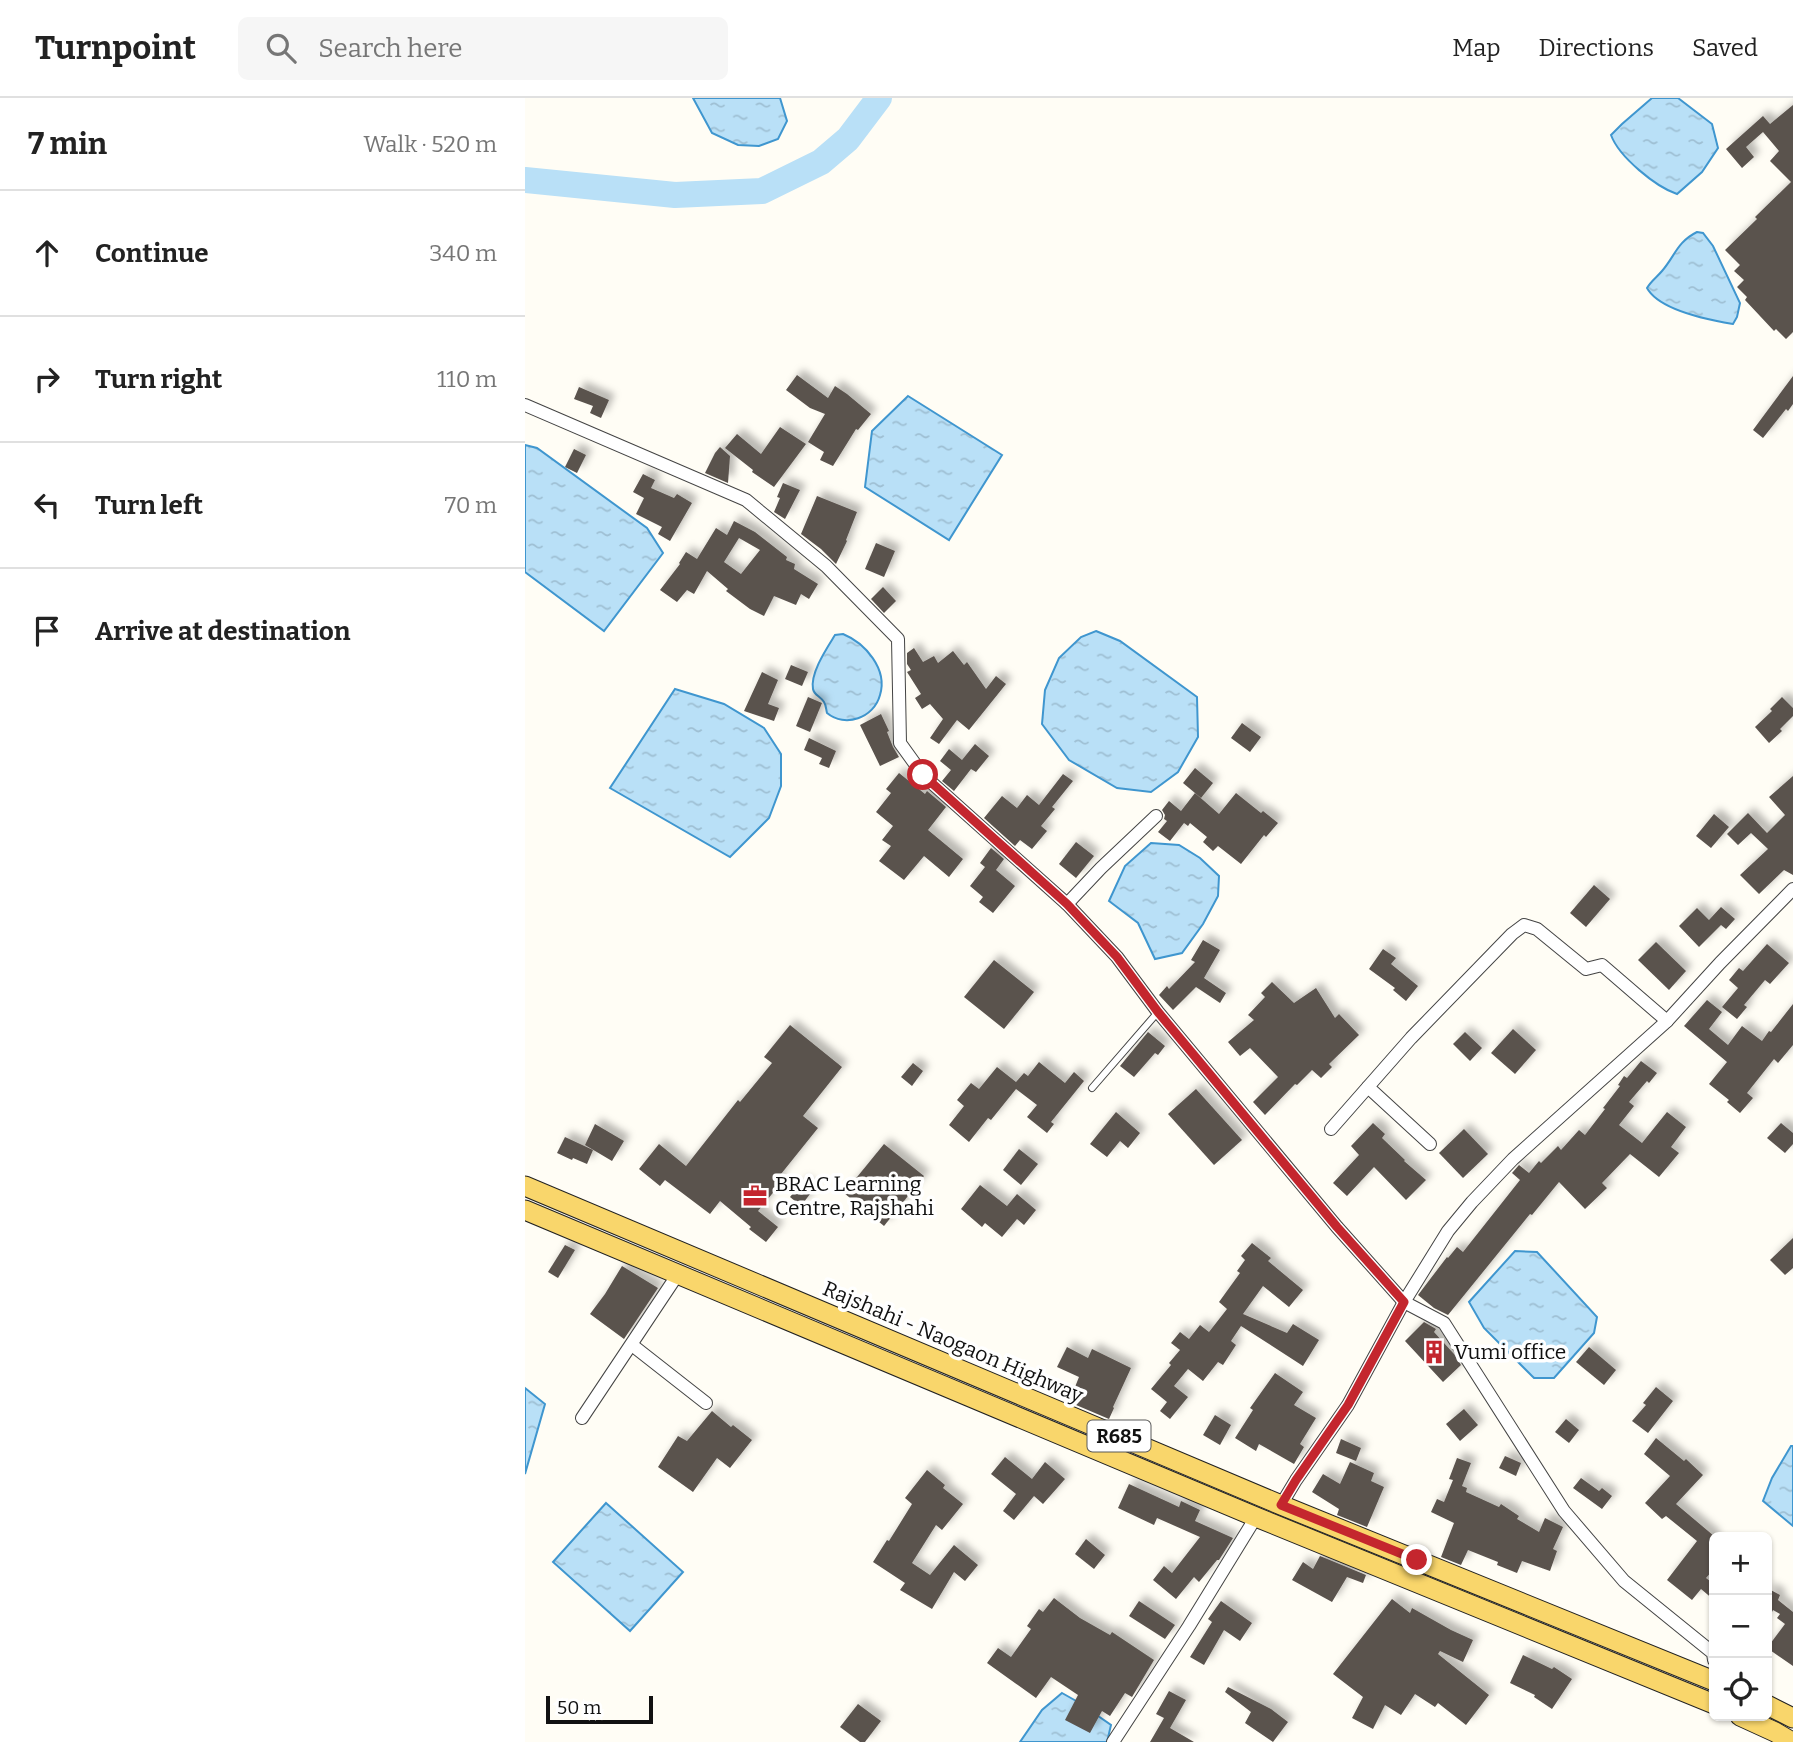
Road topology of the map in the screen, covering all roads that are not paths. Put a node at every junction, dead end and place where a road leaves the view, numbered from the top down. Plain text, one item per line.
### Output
1 (525, 405) edge
2 (1156, 816) dead end
3 (1793, 890) edge
4 (1067, 904) junction
5 (1158, 1012) junction
6 (1667, 1021) junction
7 (1368, 1087) junction
8 (1092, 1088) dead end
9 (1331, 1129) dead end
10 (1430, 1144) dead end
11 (525, 1186) edge
12 (525, 1210) edge
13 (678, 1274) junction
14 (1404, 1302) junction
15 (632, 1345) junction
16 (706, 1403) dead end
17 (582, 1418) dead end
18 (1146, 1447) junction
19 (1138, 1467) junction
20 (1281, 1505) junction
21 (1256, 1517) junction
22 (1417, 1560) junction
23 (1409, 1580) junction
24 (1714, 1658) edge
25 (1709, 1679) edge
26 (1709, 1702) edge
27 (1772, 1707) edge
28 (1793, 1718) edge
29 (1752, 1721) edge
30 (1113, 1742) edge
31 (1792, 1742) edge

1 - 4 street
2 - 4 street
3 - 6 street
4 - 5 street
5 - 8 lane
5 - 14 street
6 - 7 street
6 - 14 street
7 - 9 street
7 - 10 street
11 - 18 main road, Rajshahi - Naogaon Highway / R685
12 - 13 main road, Rajshahi - Naogaon Highway / R685
13 - 15 street
13 - 19 main road, Rajshahi - Naogaon Highway / R685
14 - 20 street
14 - 24 street
15 - 16 street
15 - 17 street
18 - 19 main road
18 - 20 main road, Rajshahi - Naogaon Highway / R685
19 - 21 main road, Rajshahi - Naogaon Highway / R685
20 - 22 main road, Rajshahi - Naogaon Highway / R685
21 - 23 main road, Rajshahi - Naogaon Highway / R685
21 - 30 street
22 - 23 main road
22 - 25 main road, Rajshahi - Naogaon Highway / R685
23 - 26 main road, Rajshahi - Naogaon Highway / R685
27 - 28 main road
29 - 31 main road

